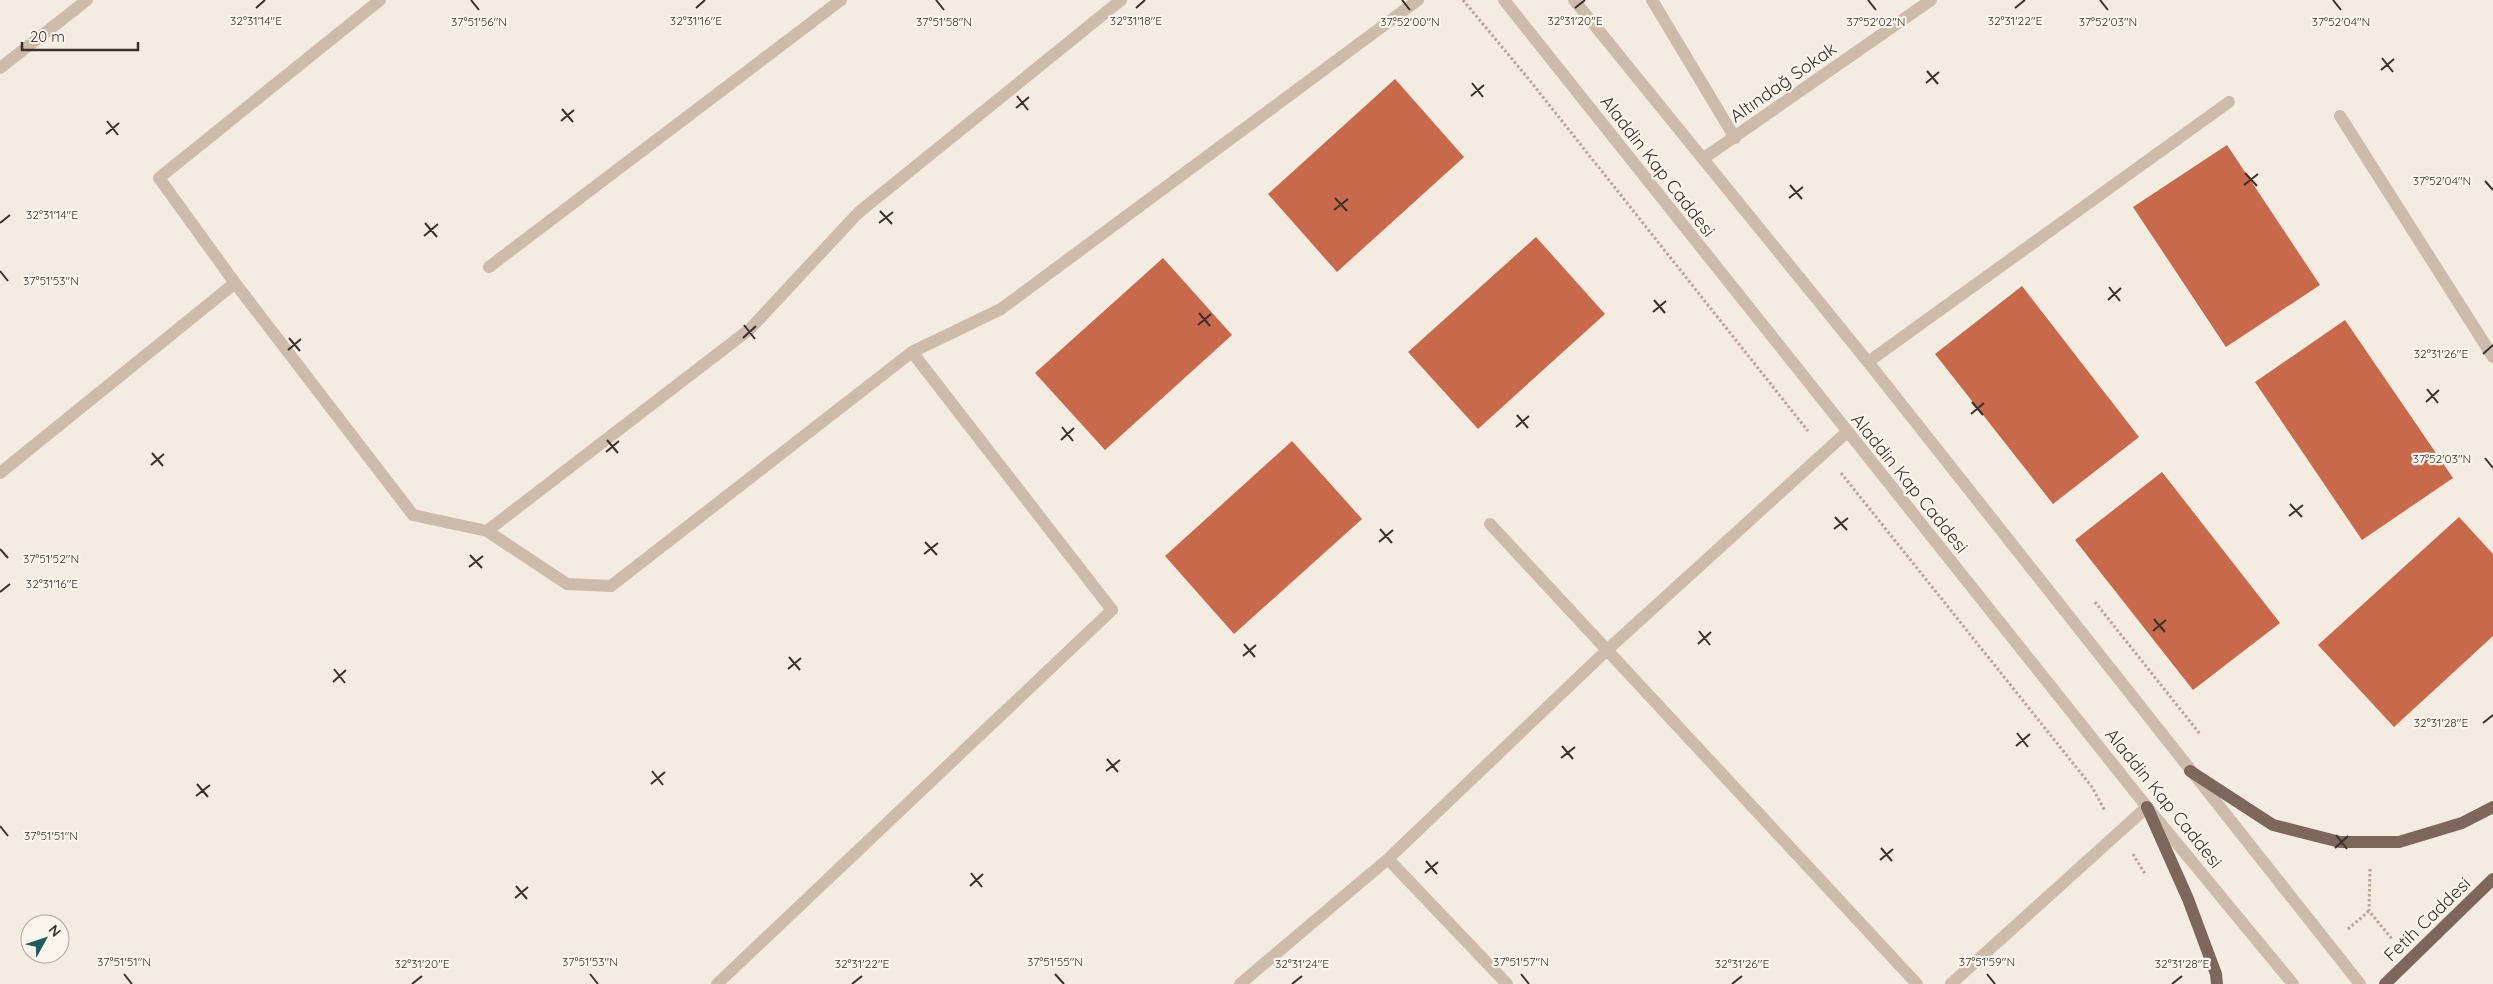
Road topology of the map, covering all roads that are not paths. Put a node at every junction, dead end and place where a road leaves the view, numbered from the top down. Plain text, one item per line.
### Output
1 (87, 0) edge
2 (380, 0) edge
3 (841, 0) edge
4 (1121, 0) edge
5 (1418, 0) edge
6 (1504, 0) edge
7 (1574, 0) edge
8 (1652, 0) edge
9 (1931, 0) edge
10 (0, 68) edge
11 (2229, 102) dead end
12 (2340, 116) dead end
13 (1735, 138) junction
14 (1704, 158) junction
15 (490, 267) dead end
16 (234, 282) junction
17 (912, 352) junction
18 (2493, 356) edge
19 (1868, 362) junction
20 (1847, 432) junction
21 (0, 473) edge
22 (1490, 524) dead end
23 (486, 531) junction
24 (1606, 650) junction
25 (2190, 771) junction
26 (2147, 807) junction
27 (2493, 807) edge
28 (1388, 858) junction
29 (2493, 879) edge
30 (716, 984) edge
31 (1240, 984) edge
32 (1507, 984) edge
33 (1917, 984) edge
34 (1952, 984) edge
35 (2217, 984) edge
36 (2293, 984) edge
37 (2360, 984) edge
38 (2385, 984) edge

1 - 10 street
2 - 16 street
3 - 15 street
4 - 23 street
5 - 17 street
6 - 20 street, Aladdin Kap Caddesi
7 - 14 street
8 - 13 street
9 - 13 street, Altındağ Sokak
11 - 19 street
12 - 18 street
13 - 14 street, Altındağ Sokak
14 - 19 street
16 - 21 street
16 - 23 street
17 - 23 street
17 - 30 street
19 - 25 street
20 - 24 street
20 - 26 street, Aladdin Kap Caddesi
22 - 24 street
24 - 28 street
24 - 33 street
25 - 27 main road
25 - 37 street
26 - 34 street
26 - 35 main road
26 - 36 street, Aladdin Kap Caddesi
28 - 31 street
28 - 32 street
29 - 38 main road, Fetih Caddesi

